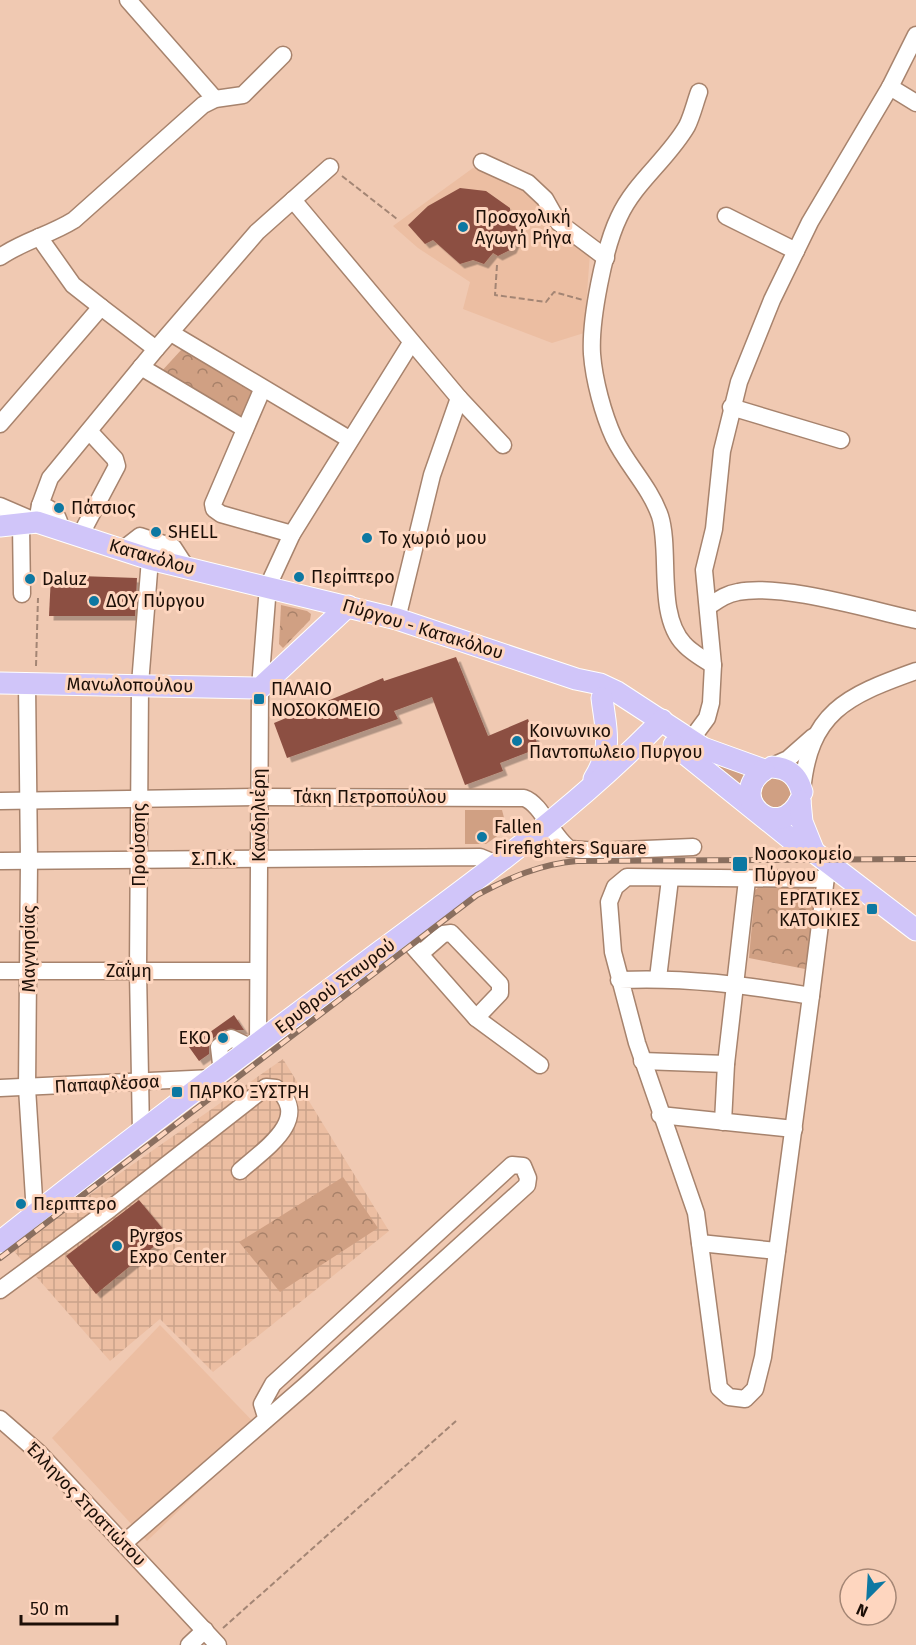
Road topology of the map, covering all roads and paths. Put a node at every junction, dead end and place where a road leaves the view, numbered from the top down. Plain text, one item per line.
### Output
1 (128, 0) edge
2 (916, 35) edge
3 (283, 55) dead end
4 (890, 87) junction
5 (699, 92) dead end
6 (215, 99) junction
7 (916, 102) edge
8 (482, 162) dead end
9 (330, 167) joint
10 (292, 200) junction
11 (726, 216) dead end
12 (397, 219) dead end
13 (39, 237) junction
14 (796, 251) junction
15 (0, 257) edge
16 (606, 258) junction
17 (497, 265) dead end
18 (598, 303) junction
19 (101, 307) junction
20 (171, 333) junction
21 (411, 343) junction
22 (156, 349) junction
23 (141, 367) junction
24 (262, 390) junction
25 (459, 398) junction
26 (731, 407) junction
27 (0, 424) edge
28 (245, 429) junction
29 (89, 431) junction
30 (349, 440) junction
31 (841, 440) dead end
32 (503, 445) dead end
33 (0, 506) edge
34 (33, 517) junction
35 (0, 526) edge
36 (292, 534) junction
37 (80, 536) junction
38 (122, 550) junction
39 (150, 559) junction
40 (186, 567) junction
41 (268, 586) junction
42 (30, 596) joint
43 (348, 606) junction
44 (709, 606) junction
45 (397, 619) junction
46 (916, 620) edge
47 (713, 665) junction
48 (916, 671) edge
49 (32, 678) junction
50 (576, 679) junction
51 (0, 683) edge
52 (140, 684) junction
53 (260, 688) junction
54 (602, 698) junction
55 (658, 725) junction
56 (814, 737) junction
57 (690, 741) junction
58 (768, 768) junction
59 (588, 790) junction
60 (259, 797) junction
61 (801, 797) junction
62 (139, 799) junction
63 (0, 801) edge
64 (28, 801) junction
65 (759, 813) junction
66 (547, 824) junction
67 (693, 847) dead end
68 (259, 859) junction
69 (140, 860) junction
70 (0, 861) edge
71 (29, 861) junction
72 (497, 864) junction
73 (823, 865) junction
74 (669, 879) junction
75 (747, 880) junction
76 (916, 930) edge
77 (403, 935) junction
78 (420, 954) junction
79 (29, 970) junction
80 (0, 971) edge
81 (138, 971) junction
82 (257, 971) junction
83 (658, 978) junction
84 (619, 980) junction
85 (735, 983) junction
86 (811, 996) junction
87 (477, 1018) junction
88 (255, 1046) junction
89 (642, 1061) junction
90 (726, 1064) junction
91 (540, 1065) dead end
92 (218, 1075) junction
93 (139, 1083) junction
94 (0, 1088) edge
95 (27, 1088) junction
96 (660, 1115) junction
97 (723, 1122) junction
98 (794, 1129) junction
99 (141, 1132) junction
100 (240, 1171) dead end
101 (35, 1214) junction
102 (0, 1242) edge
103 (700, 1243) junction
104 (418, 1251) junction
105 (777, 1251) junction
106 (434, 1269) junction
107 (0, 1290) edge
108 (352, 1310) junction
109 (368, 1328) junction
110 (266, 1417) junction
111 (0, 1419) edge
112 (456, 1421) dead end
113 (124, 1543) junction
114 (212, 1638) edge
115 (189, 1645) edge

1 - 6 street
2 - 4 street
3 - 6 street
4 - 7 street
4 - 14 street
5 - 16 street
6 - 13 street
8 - 16 street
9 - 10 street
9 - 12 path
10 - 20 street
10 - 21 street
11 - 14 street
13 - 15 street
13 - 19 street
14 - 26 street
16 - 18 street
17 - 18 path
18 - 47 street
19 - 22 street
19 - 27 street
20 - 22 street
20 - 24 street
21 - 25 street
21 - 30 street
22 - 23 street
23 - 28 street
23 - 29 street
24 - 28 street
24 - 30 street
25 - 32 street
25 - 45 street
26 - 31 street
26 - 44 street
28 - 36 street
29 - 34 street
29 - 37 street
30 - 36 street
33 - 34 street
34 - 35 main road
34 - 37 main road, Κατακόλου
34 - 42 street
36 - 41 street
37 - 38 main road, Κατακόλου
38 - 39 main road, Κατακόλου
38 - 40 street
39 - 40 main road, Κατακόλου
39 - 52 street, Προύσσης
40 - 41 main road, Κατακόλου
41 - 43 main road, Πύργου - Κατακόλου
41 - 53 street, Κανδηλιέρη
42 - 49 path
43 - 45 main road, Πύργου - Κατακόλου
43 - 53 main road
44 - 46 street
44 - 47 street
45 - 50 main road, Πύργου - Κατακόλου
47 - 57 street
48 - 56 street
49 - 51 main road, Μανωλοπούλου
49 - 52 main road, Μανωλοπούλου
49 - 64 street, Μαγνησίας
50 - 54 main road, Πύργου - Κατακόλου
50 - 55 main road, Πύργου - Κατακόλου
52 - 53 main road, Μανωλοπούλου
52 - 62 street, Προύσσης
53 - 60 street, Κανδηλιέρη
54 - 55 main road, Πύργου - Κατακόλου
54 - 59 main road
55 - 57 main road, Πύργου - Κατακόλου
55 - 59 main road, Ερυθρού Σταυρού
55 - 65 main road, Πύργου - Κατακόλου
56 - 58 street
56 - 61 street
57 - 58 main road, Πύργου - Κατακόλου
58 - 61 main road, Πύργου - Κατακόλου
58 - 65 main road
59 - 66 main road, Ερυθρού Σταυρού
60 - 62 street, Τάκη Πετροπούλου
60 - 66 street, Τάκη Πετροπούλου
60 - 68 street, Κανδηλιέρη
61 - 65 main road
61 - 73 main road, Πύργου - Κατακόλου
62 - 64 street, Τάκη Πετροπούλου
62 - 69 street, Προύσσης
63 - 64 street, Τάκη Πετροπούλου
64 - 71 street, Μαγνησίας
65 - 73 main road, Πύργου - Κατακόλου
66 - 67 street, Τάκη Πετροπούλου
66 - 72 main road, Ερυθρού Σταυρού
68 - 69 street, Σ.Π.Κ.
68 - 72 street, Σ.Π.Κ.
68 - 82 street, Κανδηλιέρη
69 - 71 street, Σ.Π.Κ.
69 - 81 street, Προύσσης
70 - 71 street, Σ.Π.Κ.
71 - 79 street, Μαγνησίας
72 - 77 main road, Ερυθρού Σταυρού
73 - 75 street
73 - 76 main road, Πύργου - Κατακόλου
73 - 86 street
74 - 75 street
74 - 83 street
74 - 84 street
75 - 85 street
77 - 78 street
77 - 88 main road, Ερυθρού Σταυρού
78 - 87 street
78 - 87 street
79 - 80 street, Ζαΐμη
79 - 81 street, Ζαΐμη
79 - 95 street, Μαγνησίας
81 - 82 street, Ζαΐμη
81 - 93 street, Προύσσης
82 - 88 street, Κανδηλιέρη
83 - 84 street
83 - 85 street
84 - 89 street
85 - 86 street
85 - 90 street
86 - 98 street
87 - 91 street
88 - 92 main road, Ερυθρού Σταυρού
89 - 90 street
89 - 96 street
90 - 97 street
92 - 93 street, Παπαφλέσσα
92 - 99 main road, Ερυθρού Σταυρού
93 - 95 street, Παπαφλέσσα
93 - 99 street, Προύσσης
94 - 95 street, Παπαφλέσσα
95 - 101 street, Μαγνησίας
96 - 97 street
96 - 103 street
97 - 98 street
98 - 105 street
99 - 101 main road, Ερυθρού Σταυρού
100 - 107 street
101 - 102 main road, Ερυθρού Σταυρού
103 - 105 street
103 - 105 street
104 - 106 street
104 - 106 street
104 - 108 street
106 - 109 street
108 - 109 street
108 - 110 street
109 - 110 street
110 - 113 street
111 - 113 street, Έλληνος Στρατιώτου
112 - 114 path
113 - 114 street, Έλληνος Στρατιώτου
114 - 115 street

